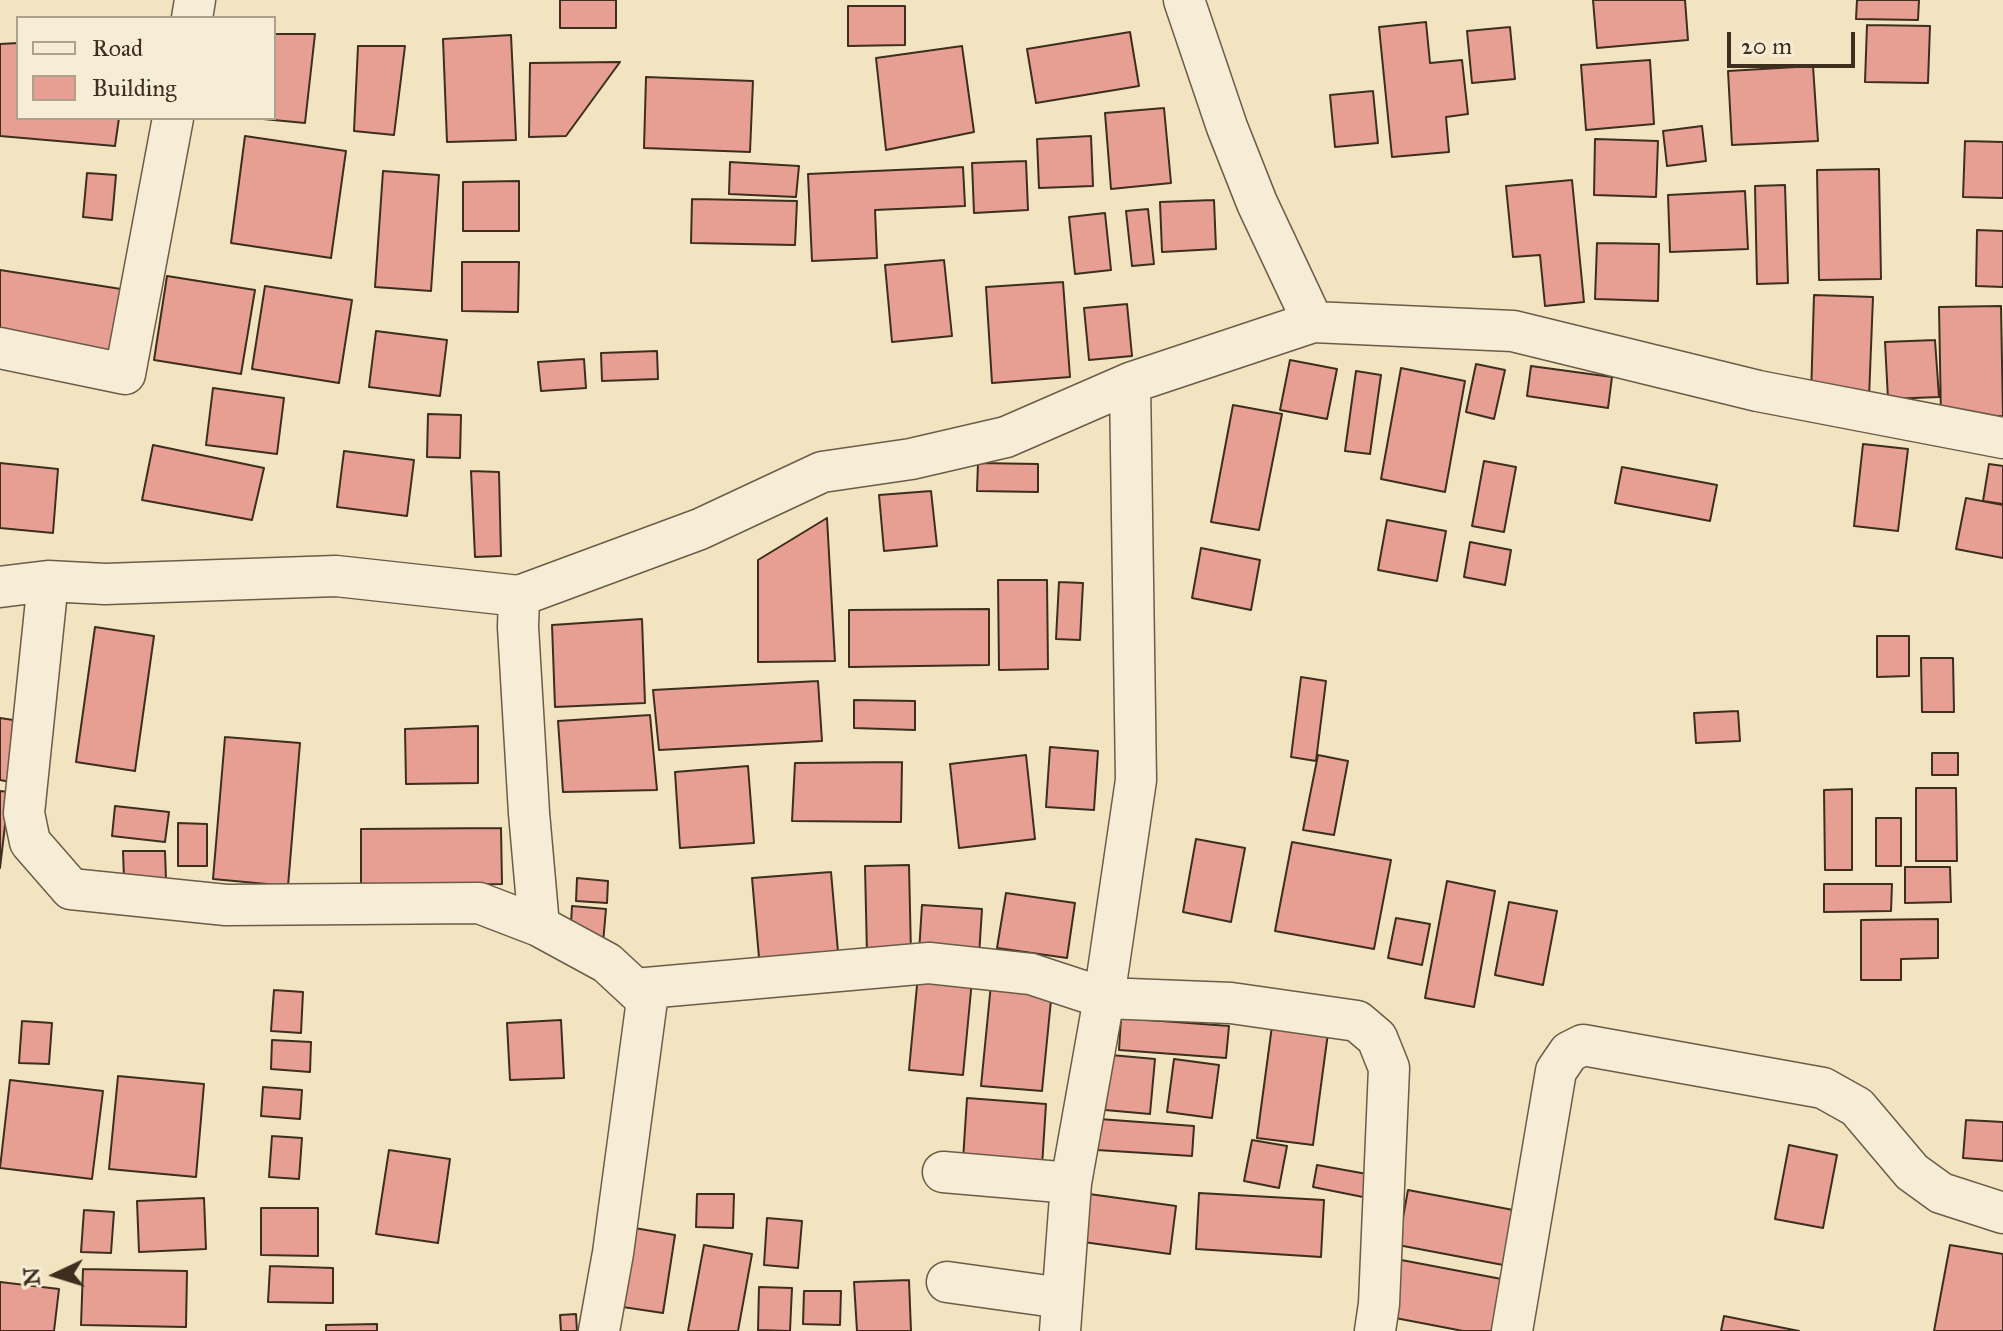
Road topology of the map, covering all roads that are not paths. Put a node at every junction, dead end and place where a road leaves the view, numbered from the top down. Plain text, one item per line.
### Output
1 (1184, 0) edge
2 (173, 120) edge
3 (1313, 322) junction
4 (0, 348) edge
5 (1130, 383) junction
6 (2003, 438) edge
7 (48, 581) junction
8 (0, 587) edge
9 (519, 596) junction
10 (539, 926) junction
11 (635, 989) junction
12 (1104, 998) junction
13 (943, 1172) dead end
14 (1071, 1183) junction
15 (2003, 1213) edge
16 (947, 1282) dead end
17 (1061, 1314) edge
18 (599, 1331) edge
19 (1375, 1331) edge
20 (1512, 1331) edge

1 - 3 street
2 - 4 street
3 - 5 street
3 - 6 street
5 - 9 street
5 - 12 street
7 - 8 street
7 - 9 street
7 - 10 street
9 - 10 street
10 - 11 street
11 - 12 street
11 - 18 street
12 - 14 street
12 - 19 street
13 - 14 street
14 - 17 street
15 - 20 street
16 - 17 street

